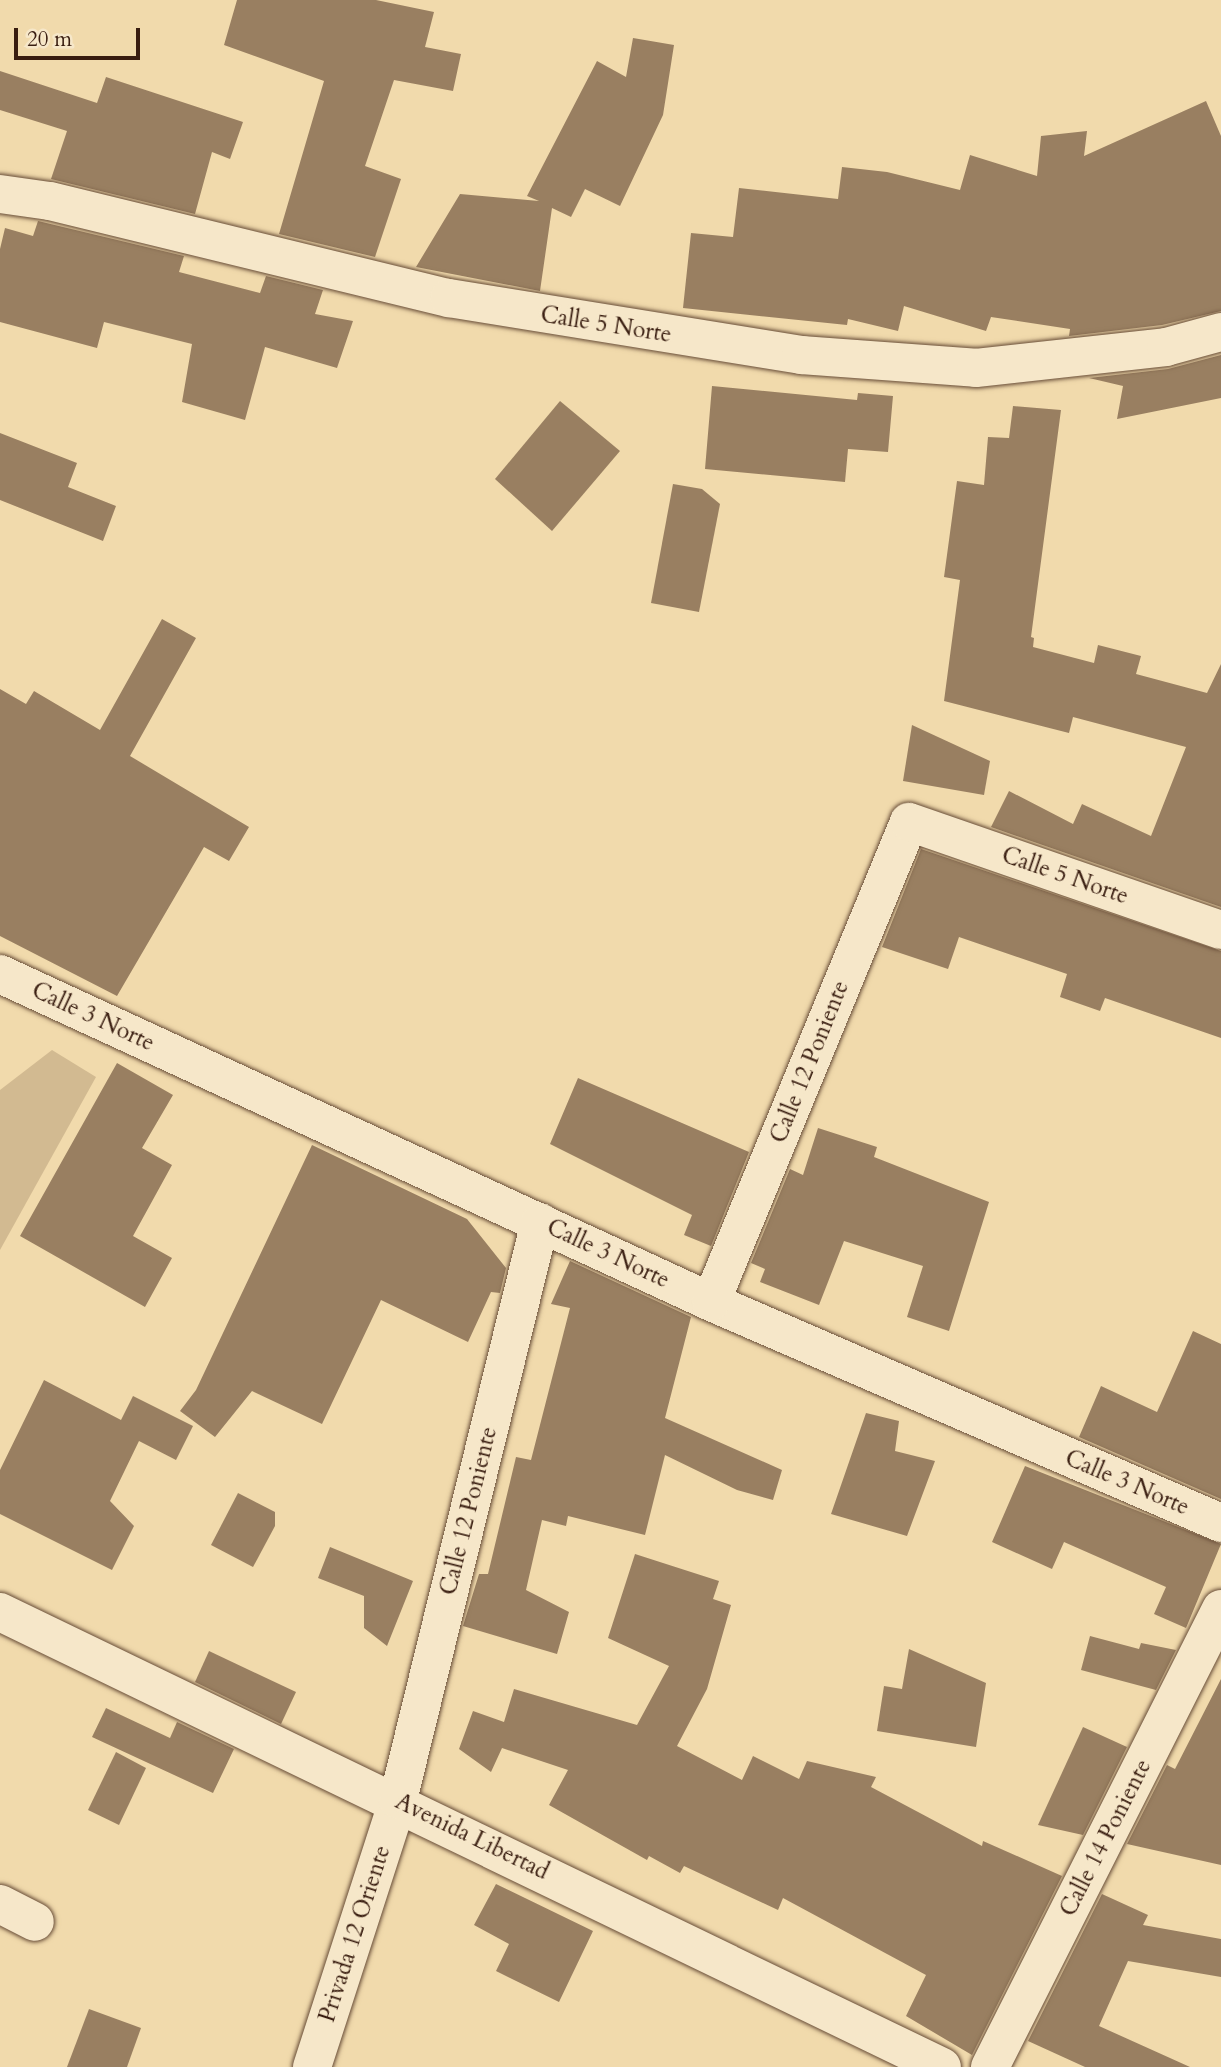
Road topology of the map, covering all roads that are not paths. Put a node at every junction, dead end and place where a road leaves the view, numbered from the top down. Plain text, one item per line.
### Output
1 (0, 194) edge
2 (1221, 332) edge
3 (909, 822) joint
4 (1221, 930) edge
5 (0, 974) edge
6 (540, 1222) junction
7 (711, 1302) junction
8 (1221, 1523) edge
9 (1221, 1609) edge
10 (0, 1612) edge
11 (398, 1800) junction
12 (0, 1904) edge
13 (35, 1922) dead end
14 (312, 2067) edge
15 (942, 2067) edge
16 (990, 2067) edge

1 - 2 street, Calle 5 Norte
3 - 4 street, Calle 5 Norte
3 - 7 street, Calle 12 Poniente
5 - 6 street, Calle 3 Norte
6 - 7 street, Calle 3 Norte
6 - 11 street, Calle 12 Poniente
7 - 8 street, Calle 3 Norte
9 - 16 street, Calle 14 Poniente
10 - 11 street, Avenida Libertad
11 - 14 street, Privada 12 Oriente
11 - 15 street, Avenida Libertad
12 - 13 street

